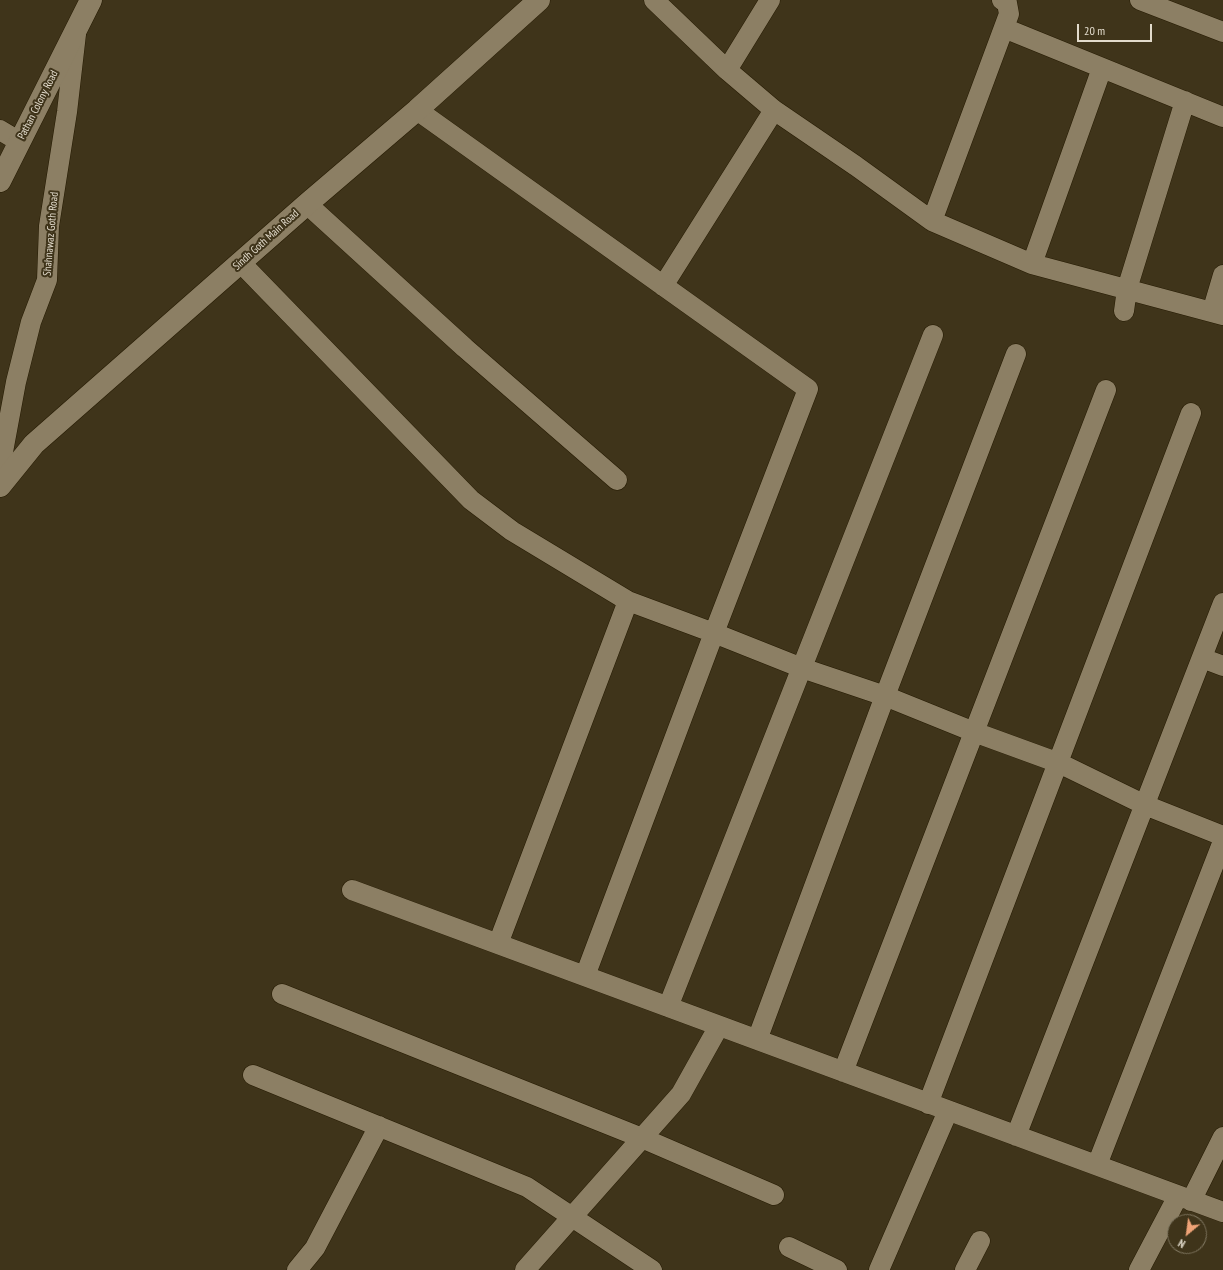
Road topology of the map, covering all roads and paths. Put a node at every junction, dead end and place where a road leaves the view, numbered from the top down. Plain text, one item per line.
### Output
1 (91, 0) edge
2 (539, 0) edge
3 (654, 0) edge
4 (770, 0) edge
5 (1002, 0) edge
6 (1140, 0) edge
7 (1004, 28) junction
8 (76, 30) junction
9 (1223, 32) edge
10 (1102, 68) junction
11 (727, 70) junction
12 (1185, 101) junction
13 (417, 110) junction
14 (774, 110) junction
15 (1223, 117) edge
16 (0, 130) edge
17 (20, 142) junction
18 (0, 181) edge
19 (307, 204) junction
20 (932, 221) junction
21 (242, 263) junction
22 (1032, 264) junction
23 (1223, 275) edge
24 (663, 286) junction
25 (1127, 289) junction
26 (1124, 311) dead end
27 (1218, 314) edge
28 (933, 335) dead end
29 (1016, 354) dead end
30 (1106, 390) dead end
31 (1191, 414) dead end
32 (0, 468) edge
33 (617, 480) dead end
34 (0, 486) edge
35 (628, 601) junction
36 (1223, 603) edge
37 (714, 633) junction
38 (1202, 658) junction
39 (1223, 666) edge
40 (802, 668) junction
41 (885, 696) junction
42 (974, 732) junction
43 (1058, 763) junction
44 (1145, 805) junction
45 (1223, 836) edge
46 (1223, 841) edge
47 (352, 890) dead end
48 (498, 944) junction
49 (586, 976) junction
50 (282, 994) dead end
51 (668, 1007) junction
52 (719, 1026) junction
53 (757, 1040) junction
54 (843, 1072) junction
55 (253, 1076) dead end
56 (928, 1104) junction
57 (948, 1111) junction
58 (379, 1126) junction
59 (1016, 1136) junction
60 (1223, 1137) edge
61 (642, 1138) junction
62 (1097, 1165) junction
63 (774, 1195) dead end
64 (1185, 1198) junction
65 (1223, 1212) edge
66 (572, 1217) junction
67 (980, 1241) dead end
68 (789, 1247) dead end
69 (297, 1270) edge
70 (525, 1270) edge
71 (652, 1270) edge
72 (837, 1270) edge
73 (879, 1270) edge
74 (965, 1270) edge
75 (1139, 1270) edge

1 - 8 street, Shahnawaz Goth Road
2 - 13 street, Sindh Goth Main Road
3 - 11 street
4 - 11 street
5 - 7 street
6 - 9 street
7 - 10 street
7 - 20 street
8 - 17 street, Pathan Colony Road
8 - 32 street, Shahnawaz Goth Road
10 - 12 street
10 - 22 street
11 - 14 street
12 - 15 street
12 - 25 street
13 - 19 street, Sindh Goth Main Road
13 - 24 street
14 - 20 street
14 - 24 street
16 - 17 street
17 - 18 street, Pathan Colony Road
19 - 21 street, Sindh Goth Main Road
19 - 33 street
20 - 22 street
21 - 34 street, Sindh Goth Main Road
21 - 35 street
22 - 25 street
23 - 27 street
24 - 37 street
25 - 26 street
25 - 27 street
28 - 40 street
29 - 41 street
30 - 42 street
31 - 43 street
35 - 37 street
35 - 48 street
36 - 38 street
37 - 40 street
37 - 49 street
38 - 39 street
38 - 44 street
40 - 41 street
40 - 51 street
41 - 42 street
41 - 53 street
42 - 43 street
42 - 54 street
43 - 44 street
43 - 56 street
44 - 45 street
44 - 59 street
46 - 62 street
47 - 48 street
48 - 49 street
49 - 51 street
50 - 61 street
51 - 52 street
52 - 53 street
52 - 61 street
53 - 54 street
54 - 56 street
55 - 58 street
56 - 57 street
57 - 59 street
57 - 73 street
58 - 66 street
58 - 69 street
59 - 62 street
60 - 64 street
61 - 63 street
61 - 66 street
62 - 64 street
64 - 65 street
64 - 75 street
66 - 70 street
66 - 71 street
67 - 74 street
68 - 72 street

